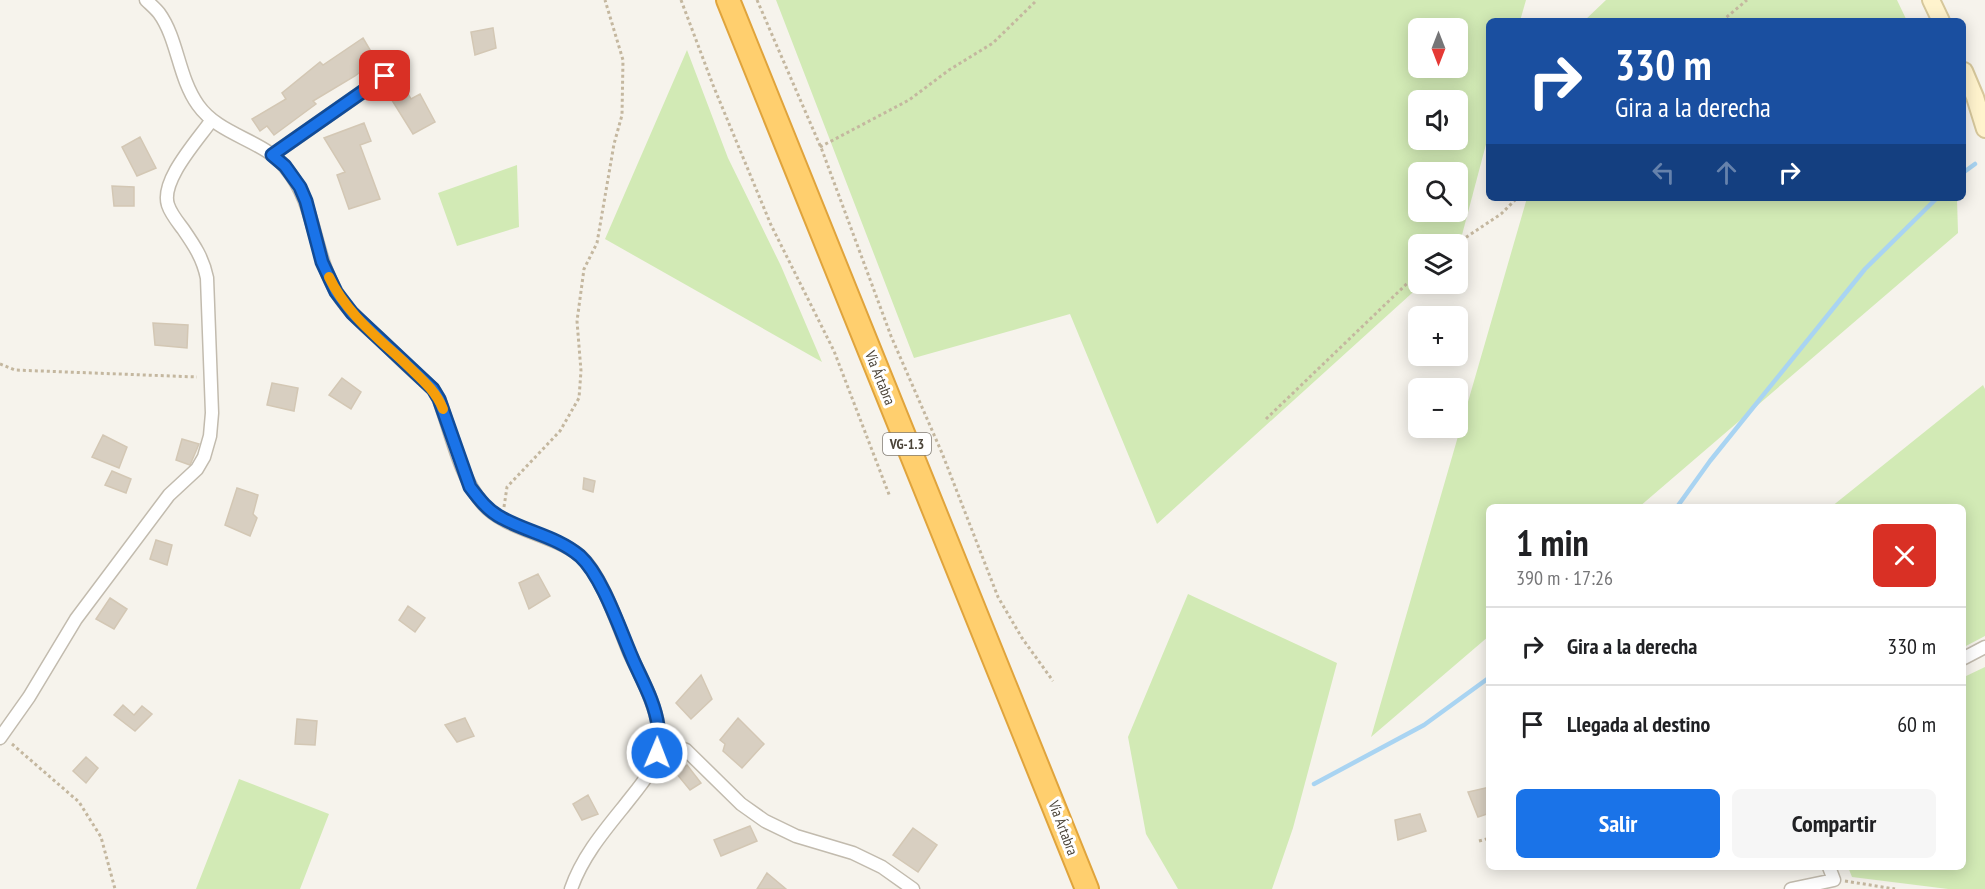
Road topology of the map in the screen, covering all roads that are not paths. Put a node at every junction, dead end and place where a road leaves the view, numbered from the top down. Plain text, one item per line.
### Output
1 (146, 0) edge
2 (728, 0) edge
3 (1930, 0) edge
4 (1939, 18) edge
5 (401, 60) dead end
6 (1966, 76) edge
7 (211, 121) junction
8 (1985, 126) edge
9 (272, 155) junction
10 (1985, 647) edge
11 (1966, 657) edge
12 (1, 737) edge
13 (659, 739) junction
14 (1830, 870) edge
15 (571, 889) edge
16 (913, 889) edge
17 (1087, 889) edge
18 (1791, 889) edge

1 - 7 street
2 - 17 highway, Vía Ártabra / VG-1.3
3 - 4 street
5 - 9 street
6 - 8 street
7 - 9 street
7 - 12 street
9 - 13 street
10 - 11 street
13 - 15 street
13 - 16 street
14 - 18 street

